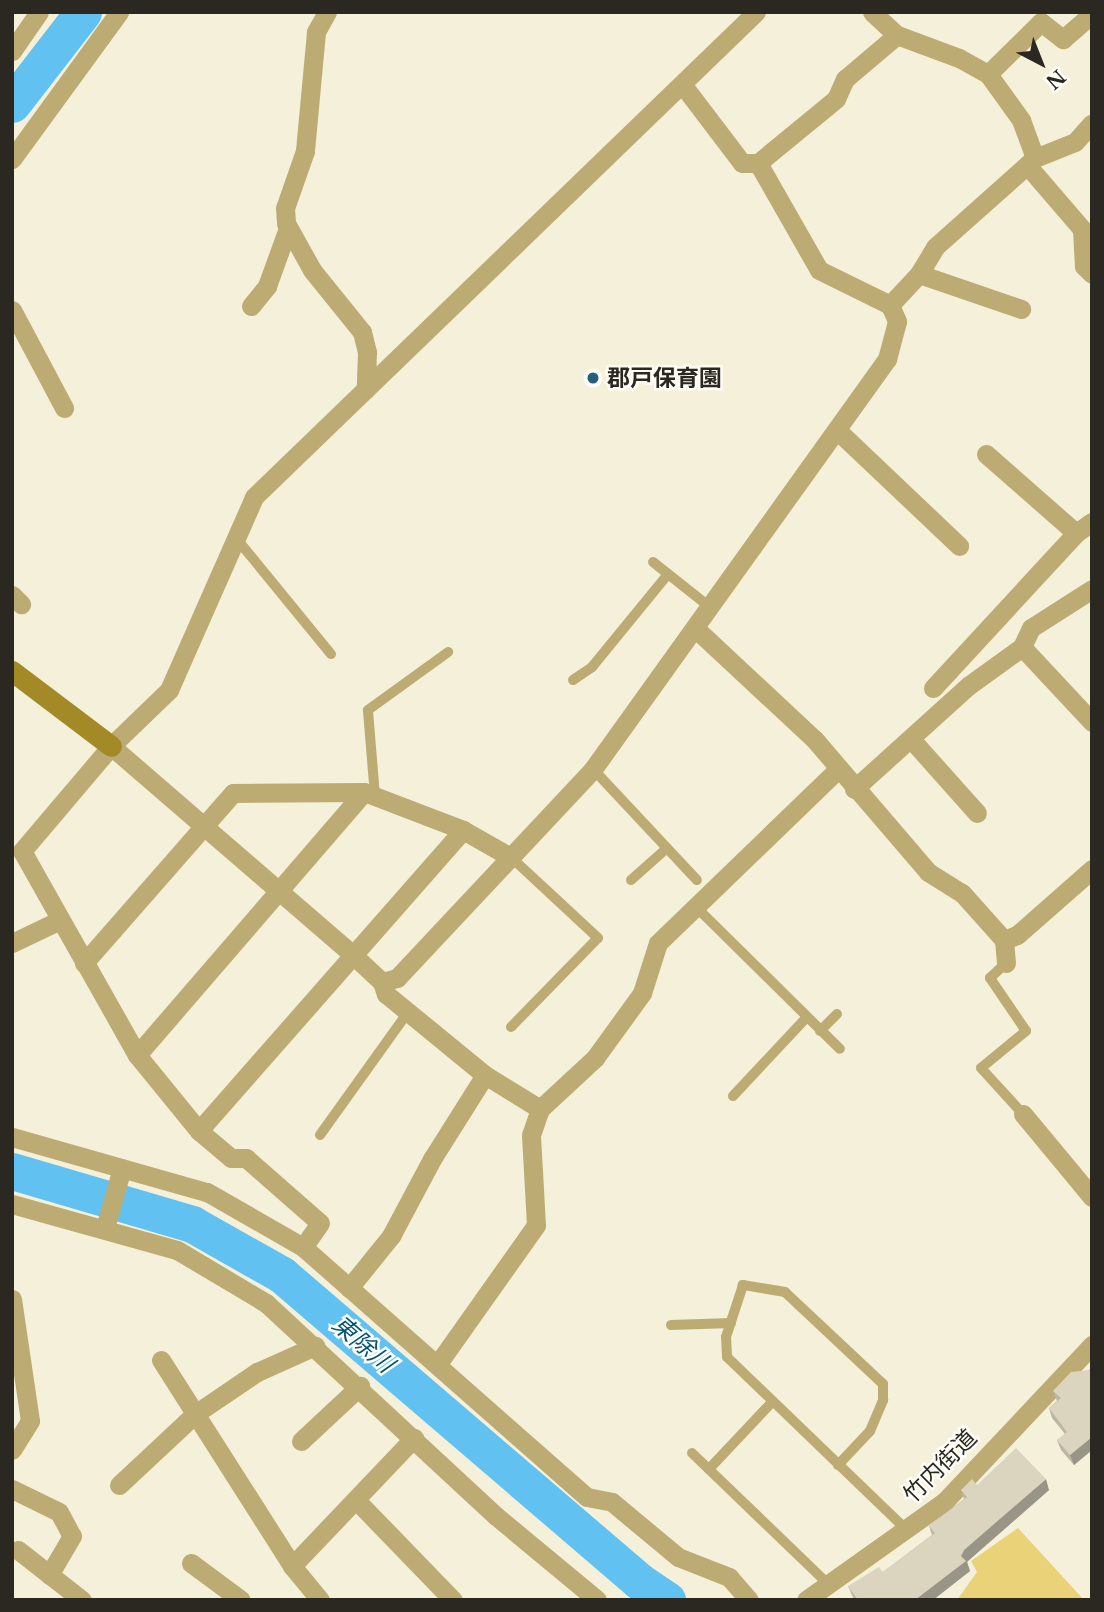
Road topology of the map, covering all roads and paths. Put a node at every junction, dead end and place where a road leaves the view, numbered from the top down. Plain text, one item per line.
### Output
1 (39, 12) edge
2 (119, 12) edge
3 (327, 12) edge
4 (756, 12) edge
5 (872, 12) edge
6 (1092, 14) edge
7 (897, 35) junction
8 (12, 51) edge
9 (988, 74) junction
10 (682, 84) junction
11 (1092, 122) edge
12 (12, 159) edge
13 (1031, 162) junction
14 (758, 163) junction
15 (288, 228) junction
16 (919, 274) junction
17 (1092, 274) edge
18 (890, 305) junction
19 (251, 306) dead end
20 (1021, 309) dead end
21 (12, 310) edge
22 (366, 389) junction
23 (64, 408) dead end
24 (838, 431) junction
25 (986, 454) dead end
26 (1084, 528) edge
27 (236, 538) junction
28 (959, 545) dead end
29 (653, 562) dead end
30 (668, 574) junction
31 (1092, 589) edge
32 (711, 608) junction
33 (696, 629) junction
34 (1022, 647) junction
35 (448, 652) dead end
36 (331, 654) dead end
37 (12, 671) edge
38 (573, 680) dead end
39 (933, 688) dead end
40 (1092, 722) edge
41 (911, 739) junction
42 (111, 746) junction
43 (593, 769) junction
44 (837, 770) junction
45 (854, 789) junction
46 (370, 794) junction
47 (977, 813) dead end
48 (205, 825) junction
49 (463, 830) junction
50 (667, 848) junction
51 (512, 858) junction
52 (1092, 869) edge
53 (631, 880) dead end
54 (697, 880) dead end
55 (277, 888) junction
56 (696, 907) junction
57 (60, 920) junction
58 (1004, 940) junction
59 (12, 943) edge
60 (353, 955) junction
61 (84, 963) junction
62 (1006, 963) joint
63 (382, 982) junction
64 (408, 1012) junction
65 (837, 1014) dead end
66 (805, 1019) junction
67 (511, 1027) dead end
68 (820, 1031) junction
69 (840, 1049) dead end
70 (137, 1055) junction
71 (485, 1075) junction
72 (733, 1096) dead end
73 (540, 1110) junction
74 (1023, 1114) joint
75 (199, 1131) junction
76 (320, 1135) dead end
77 (12, 1138) edge
78 (121, 1172) junction
79 (1092, 1197) edge
80 (12, 1204) edge
81 (107, 1224) junction
82 (303, 1247) junction
83 (349, 1288) junction
84 (12, 1299) edge
85 (731, 1323) junction
86 (671, 1325) dead end
87 (1092, 1345) edge
88 (315, 1346) junction
89 (161, 1360) dead end
90 (437, 1365) junction
91 (360, 1386) junction
92 (773, 1401) junction
93 (195, 1414) junction
94 (414, 1438) junction
95 (301, 1441) dead end
96 (12, 1450) edge
97 (692, 1453) dead end
98 (838, 1465) junction
99 (709, 1469) junction
100 (119, 1485) dead end
101 (12, 1489) edge
102 (356, 1500) junction
103 (908, 1532) junction
104 (18, 1550) dead end
105 (191, 1563) dead end
106 (292, 1566) junction
107 (50, 1575) junction
108 (829, 1584) junction
109 (82, 1600) edge
110 (241, 1600) edge
111 (320, 1600) edge
112 (453, 1600) edge
113 (597, 1600) edge
114 (749, 1600) edge
115 (806, 1600) edge

1 - 8 street
2 - 12 street
3 - 15 street
4 - 10 street
5 - 7 street
6 - 9 street
7 - 9 street
7 - 14 street
9 - 13 street
10 - 14 street
10 - 22 street
11 - 13 street
13 - 16 street
13 - 17 street
14 - 18 street
15 - 19 street
15 - 22 street
16 - 18 street
16 - 20 street
18 - 24 street
21 - 23 street
22 - 27 street
24 - 28 street
24 - 32 street
25 - 26 street
26 - 39 street
27 - 36 lane
27 - 42 street
29 - 30 lane
30 - 32 lane
30 - 38 lane
31 - 34 street
32 - 33 street
33 - 43 street
33 - 44 street
34 - 40 street
34 - 41 street
35 - 46 lane
37 - 42 street
41 - 45 street
41 - 47 street
42 - 48 street
42 - 57 street
43 - 50 lane
43 - 51 street
44 - 45 street
44 - 56 street
45 - 58 street
46 - 48 street
46 - 49 street
46 - 55 street
48 - 55 street
48 - 61 street
49 - 51 street
49 - 60 street
50 - 53 lane
50 - 54 lane
51 - 63 street
51 - 67 lane
52 - 58 street
55 - 60 street
55 - 70 street
56 - 66 lane
56 - 73 street
57 - 59 street
57 - 61 street
58 - 62 street
60 - 63 street
60 - 75 street
61 - 70 street
62 - 74 lane
63 - 64 street
64 - 71 street
64 - 76 lane
65 - 68 lane
66 - 68 lane
66 - 72 lane
68 - 69 lane
70 - 75 street
71 - 73 street
71 - 83 street
73 - 90 street
74 - 79 street
75 - 82 street
77 - 78 street
78 - 81 street
78 - 82 street
80 - 81 street
81 - 88 street
82 - 83 street
83 - 90 street
84 - 96 street
85 - 86 lane
85 - 92 lane
85 - 98 lane
87 - 103 street, 竹内街道
88 - 91 street
88 - 93 street
89 - 93 street
90 - 114 street
91 - 94 street
91 - 95 street
92 - 98 lane
92 - 99 lane
93 - 100 street
93 - 106 street
94 - 102 street
94 - 113 street
97 - 99 lane
98 - 103 lane
99 - 108 lane
101 - 107 street
102 - 106 street
102 - 112 street
103 - 108 street, 竹内街道
104 - 107 street
105 - 110 street
106 - 111 street
107 - 109 street
108 - 115 street, 竹内街道

